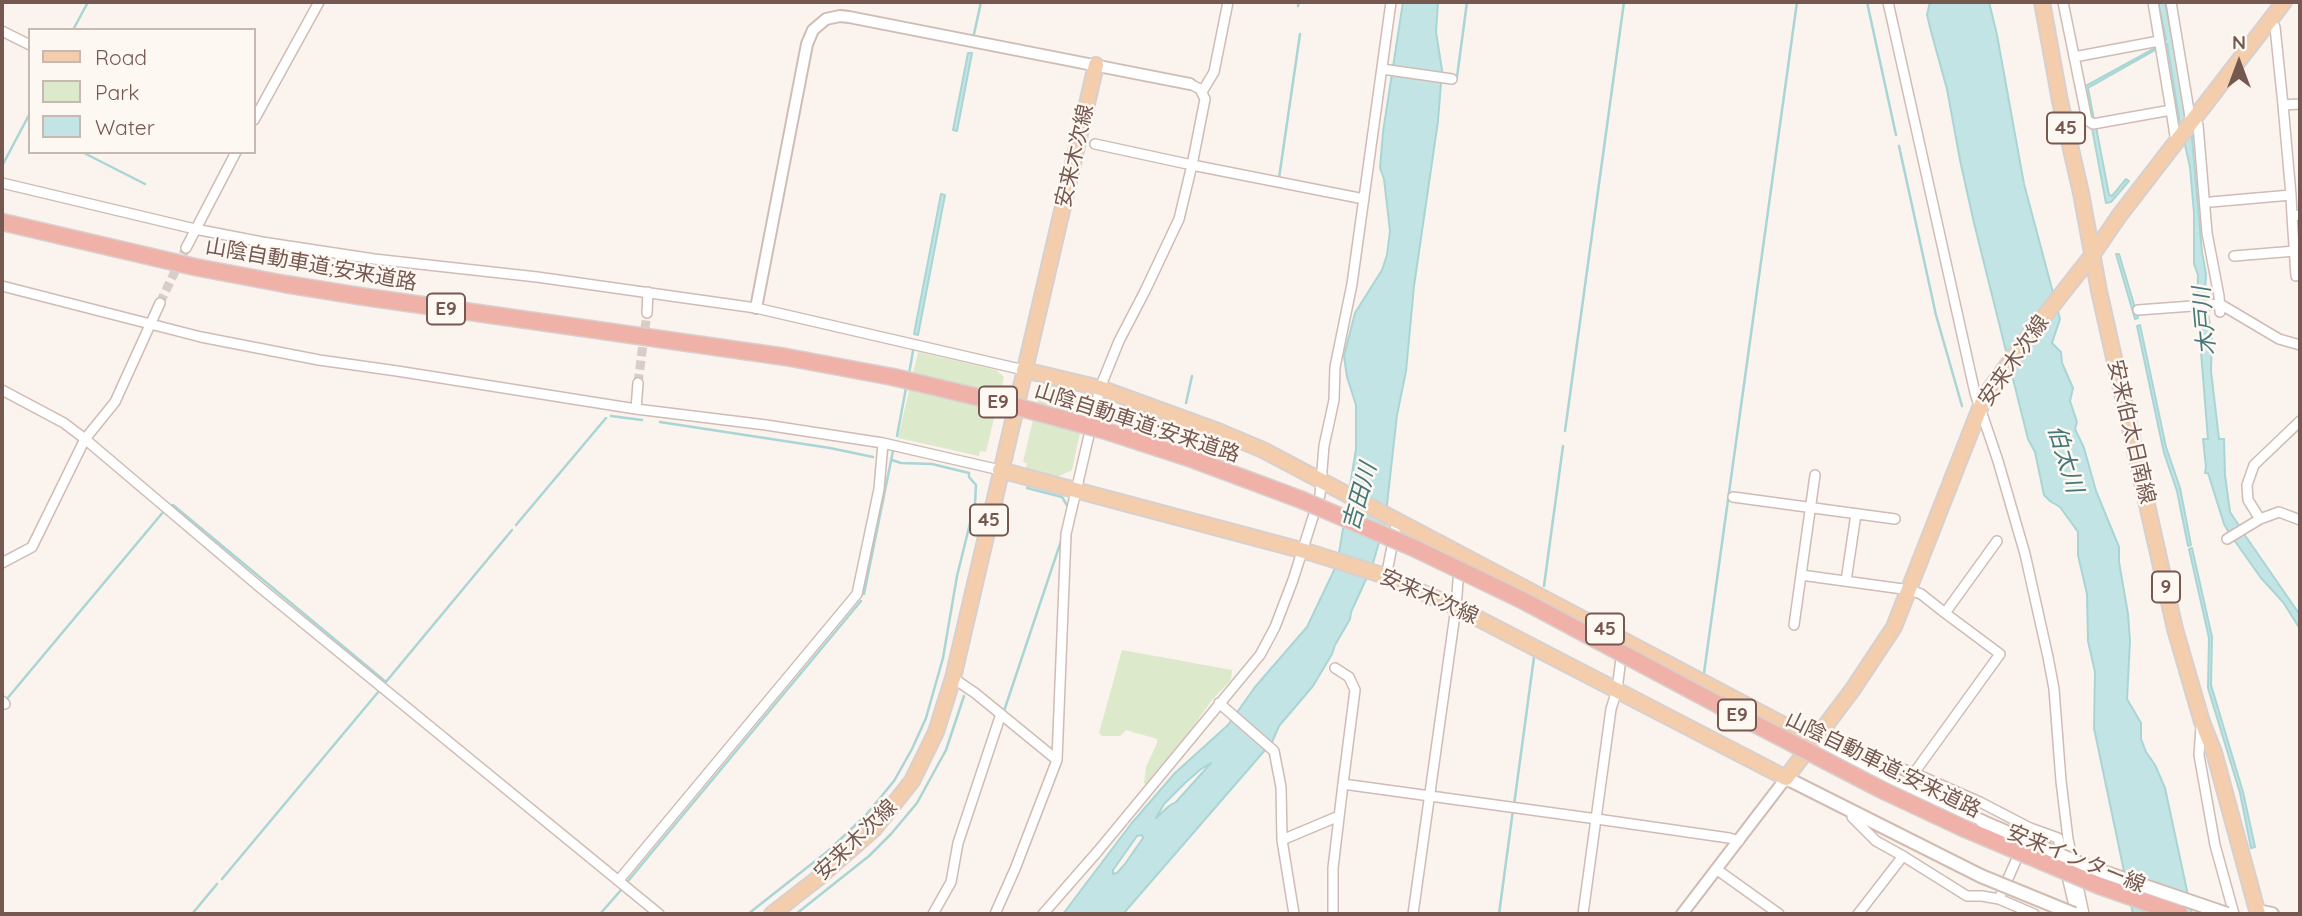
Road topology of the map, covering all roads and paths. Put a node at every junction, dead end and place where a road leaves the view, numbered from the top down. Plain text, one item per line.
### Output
1 (319, 2) edge
2 (1228, 2) edge
3 (1391, 2) edge
4 (1888, 2) edge
5 (2042, 2) edge
6 (2063, 2) edge
7 (2153, 2) edge
8 (2171, 2) edge
9 (2284, 2) edge
10 (2268, 21) junction
11 (2, 31) edge
12 (2159, 41) junction
13 (28, 44) edge
14 (2074, 57) junction
15 (1096, 65) junction
16 (1383, 69) junction
17 (1450, 79) dead end
18 (1190, 84) joint
19 (1202, 92) junction
20 (2300, 104) edge
21 (2283, 106) junction
22 (2171, 110) junction
23 (256, 116) edge
24 (2192, 122) junction
25 (2178, 139) junction
26 (1095, 144) dead end
27 (235, 154) edge
28 (1192, 165) junction
29 (2, 183) edge
30 (2291, 195) junction
31 (1364, 199) junction
32 (2211, 202) dead end
33 (2296, 215) edge
34 (2, 222) edge
35 (2, 228) edge
36 (195, 229) junction
37 (186, 248) tunnel mouth
38 (2295, 251) junction
39 (2093, 254) junction
40 (2234, 256) dead end
41 (2296, 276) dead end
42 (2, 286) edge
43 (649, 292) junction
44 (160, 303) tunnel mouth
45 (2219, 307) junction
46 (756, 308) junction
47 (2138, 310) dead end
48 (647, 313) tunnel mouth
49 (150, 325) junction
50 (2300, 345) edge
51 (1024, 370) junction
52 (892, 380) junction
53 (638, 383) tunnel mouth
54 (1100, 388) junction
55 (2, 390) edge
56 (1980, 408) junction
57 (636, 409) junction
58 (2300, 421) edge
59 (85, 439) junction
60 (883, 443) junction
61 (1000, 470) junction
62 (1815, 475) dead end
63 (1324, 481) junction
64 (1076, 490) junction
65 (1732, 497) dead end
66 (1301, 502) junction
67 (1811, 508) junction
68 (1856, 514) junction
69 (1895, 519) dead end
70 (2260, 519) junction
71 (1396, 520) junction
72 (2300, 520) edge
73 (2227, 539) dead end
74 (1997, 541) dead end
75 (1308, 552) junction
76 (1460, 554) junction
77 (2, 563) edge
78 (1801, 575) junction
79 (1384, 576) junction
80 (1846, 581) junction
81 (1910, 590) junction
82 (1456, 607) junction
83 (1945, 613) junction
84 (1794, 625) dead end
85 (1623, 638) junction
86 (1335, 668) dead end
87 (953, 678) junction
88 (1617, 690) junction
89 (1220, 705) junction
90 (1000, 714) junction
91 (2202, 722) junction
92 (1814, 741) junction
93 (1057, 760) junction
94 (1914, 773) junction
95 (1880, 774) junction
96 (1786, 778) junction
97 (1343, 784) junction
98 (1429, 796) junction
99 (1853, 811) junction
100 (1339, 816) junction
101 (1597, 819) junction
102 (2030, 828) junction
103 (2063, 839) junction
104 (1282, 840) junction
105 (1739, 841) junction
106 (1903, 856) junction
107 (1716, 869) junction
108 (619, 880) junction
109 (1999, 899) junction
110 (1775, 913) edge
111 (2262, 913) edge
112 (659, 914) edge
113 (772, 914) edge
114 (933, 914) edge
115 (995, 914) edge
116 (1042, 914) edge
117 (1294, 914) edge
118 (1333, 914) edge
119 (1413, 914) edge
120 (1583, 914) edge
121 (1682, 914) edge
122 (1858, 914) edge
123 (2034, 914) edge
124 (2075, 914) edge
125 (2084, 914) edge
126 (2163, 914) edge
127 (2180, 914) edge
128 (2227, 914) edge
129 (2234, 914) edge

1 - 23 street
2 - 19 street
3 - 16 street
4 - 56 street
5 - 39 main road, 45
6 - 14 street
7 - 12 street
8 - 24 street
9 - 10 main road
10 - 21 street
10 - 24 main road
11 - 13 street
12 - 14 street
12 - 22 street
14 - 22 street
15 - 18 street
15 - 46 street
15 - 51 main road, 安来木次線 / 45
16 - 17 street
16 - 31 street
18 - 19 street
19 - 28 street
20 - 21 street
21 - 30 street
22 - 25 street
24 - 25 main road
24 - 45 street
25 - 39 main road
26 - 28 street
27 - 36 street
28 - 31 street
28 - 54 street
29 - 36 street
30 - 32 street
30 - 33 street
31 - 63 street
33 - 38 street
34 - 52 highway, 山陰自動車道;安来道路 / E9
35 - 52 highway, 山陰自動車道;安来道路 / E9
36 - 37 street
36 - 43 street
38 - 40 street
38 - 41 street
39 - 56 main road, 安来木次線
39 - 91 main road, 安来伯太日南線 / 9
42 - 49 street
43 - 46 street
43 - 48 street
44 - 49 street
45 - 47 street
45 - 50 street
46 - 51 street
49 - 57 street
49 - 59 street
51 - 54 main road, 45
51 - 61 main road, 安来木次線 / 45
52 - 66 highway, 山陰自動車道;安来道路 / E9, bridge
53 - 57 street
54 - 63 main road, 45
54 - 64 street
55 - 59 street
56 - 81 main road, 安来木次線
56 - 103 street
57 - 60 street
58 - 70 street
59 - 77 street
59 - 108 street
60 - 61 street
60 - 108 street
61 - 64 main road, 安来木次線 / 45
61 - 87 main road, 安来木次線 / 45
62 - 67 street
63 - 71 main road, 45
63 - 75 street
64 - 75 main road, 安来木次線 / 45
64 - 93 street
65 - 67 street
66 - 126 highway, 山陰自動車道;安来道路 / E9
66 - 127 highway, 山陰自動車道;安来道路 / E9, bridge
67 - 68 street
67 - 78 street
68 - 69 street
68 - 80 street
70 - 72 street
70 - 73 street
71 - 76 main road, 45
71 - 79 street
74 - 83 street
75 - 79 main road, 安来木次線 / 45
75 - 89 street
76 - 82 street
76 - 85 main road, 45
78 - 80 street
78 - 84 street
79 - 82 main road, 安来木次線 / 45
80 - 81 street
81 - 83 street
81 - 92 main road, 安来木次線
82 - 88 main road, 安来木次線 / 45
82 - 98 street
83 - 94 street
85 - 88 street
85 - 92 main road, 45
86 - 97 street
87 - 90 street
87 - 113 main road, 安来木次線 / 45
88 - 96 main road, 安来木次線 / 45
88 - 101 street
89 - 104 street
89 - 116 street
90 - 93 street
90 - 114 street
91 - 111 main road, 安来伯太日南線 / 9
91 - 129 street
92 - 95 main road, 安来インター線
92 - 96 main road, 安来木次線
93 - 115 street
94 - 95 street
94 - 102 street
95 - 128 main road, 安来インター線, bridge
96 - 99 main road
96 - 105 street
97 - 98 street
97 - 100 street
98 - 101 street
98 - 119 street
99 - 106 street
99 - 124 main road, bridge
100 - 104 street
100 - 118 street
101 - 105 street
101 - 120 street
102 - 103 street
102 - 109 street
103 - 124 street
103 - 125 street
104 - 117 street
105 - 107 street
106 - 109 street
106 - 122 street
107 - 110 street
107 - 121 street
108 - 112 street
109 - 123 street

